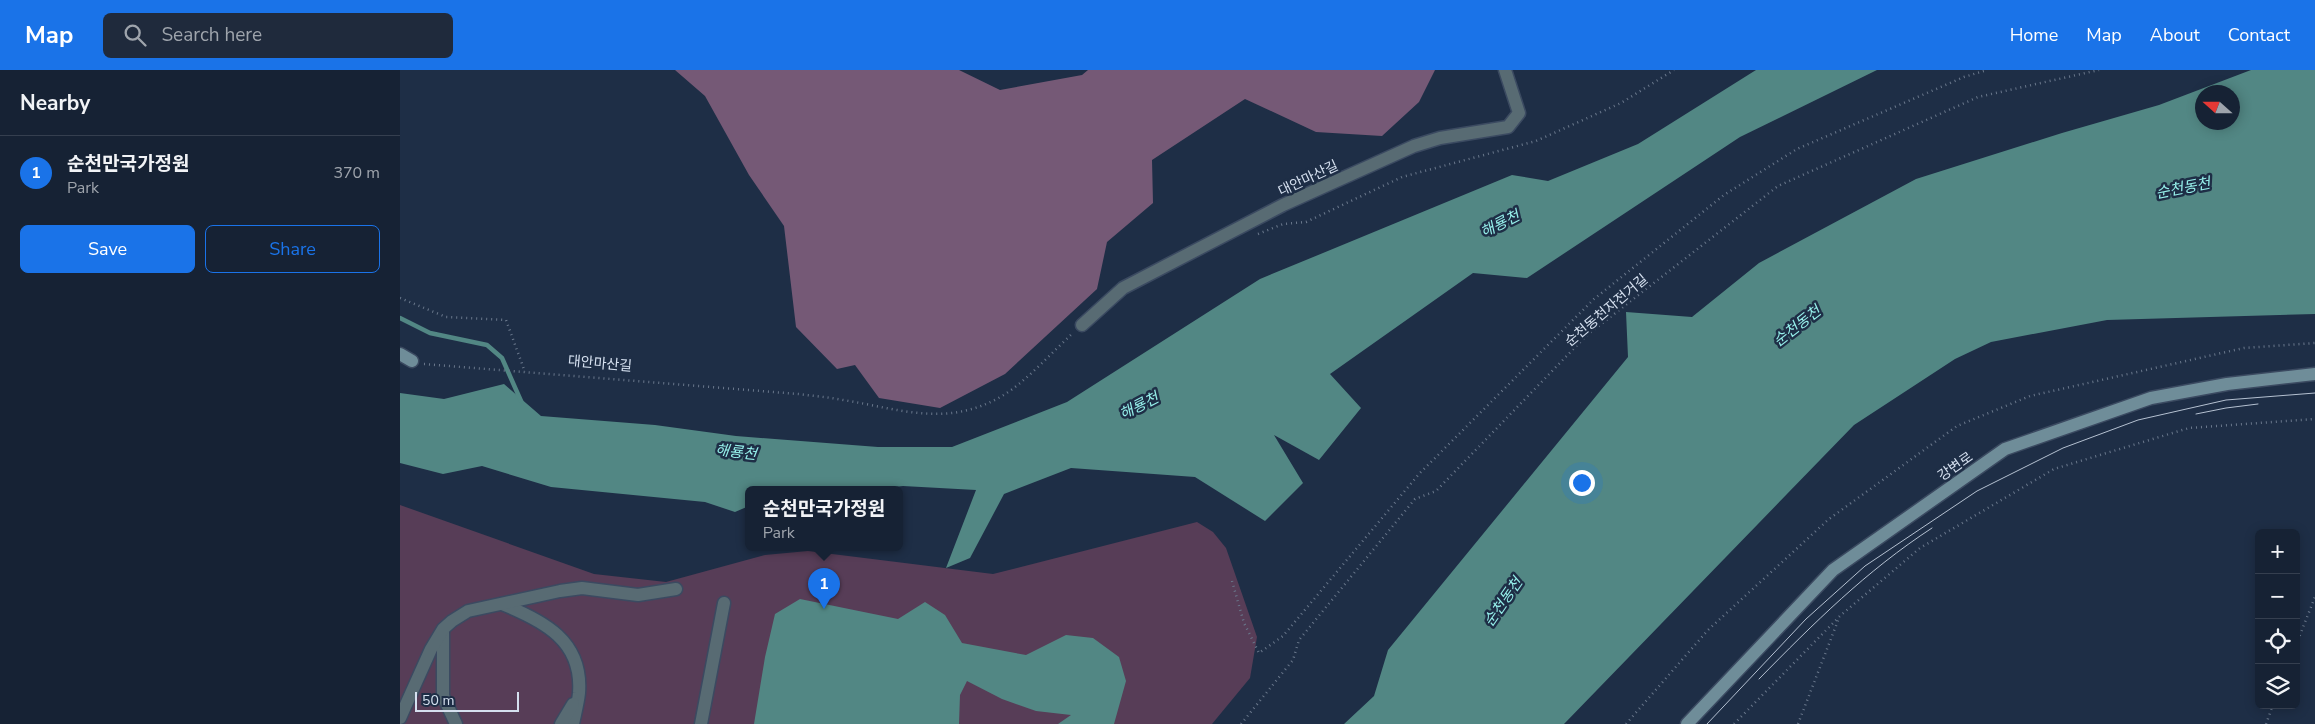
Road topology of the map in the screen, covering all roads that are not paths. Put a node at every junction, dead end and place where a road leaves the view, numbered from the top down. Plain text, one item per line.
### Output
1 (1505, 70) edge
2 (1082, 325) road end
3 (400, 354) edge
4 (412, 361) road end
5 (2315, 374) edge
6 (676, 589) dead end
7 (501, 603) junction
8 (724, 603) dead end
9 (444, 629) junction
10 (579, 685) junction
11 (400, 718) edge
12 (456, 724) edge
13 (561, 724) edge
14 (573, 724) edge
15 (701, 724) edge
16 (1687, 724) edge

1 - 2 street, 대안마산길
3 - 4 street
5 - 16 street, 강변로
6 - 7 street
7 - 9 street
7 - 10 street
8 - 15 street
9 - 11 street
9 - 12 street
10 - 13 street
10 - 14 street

